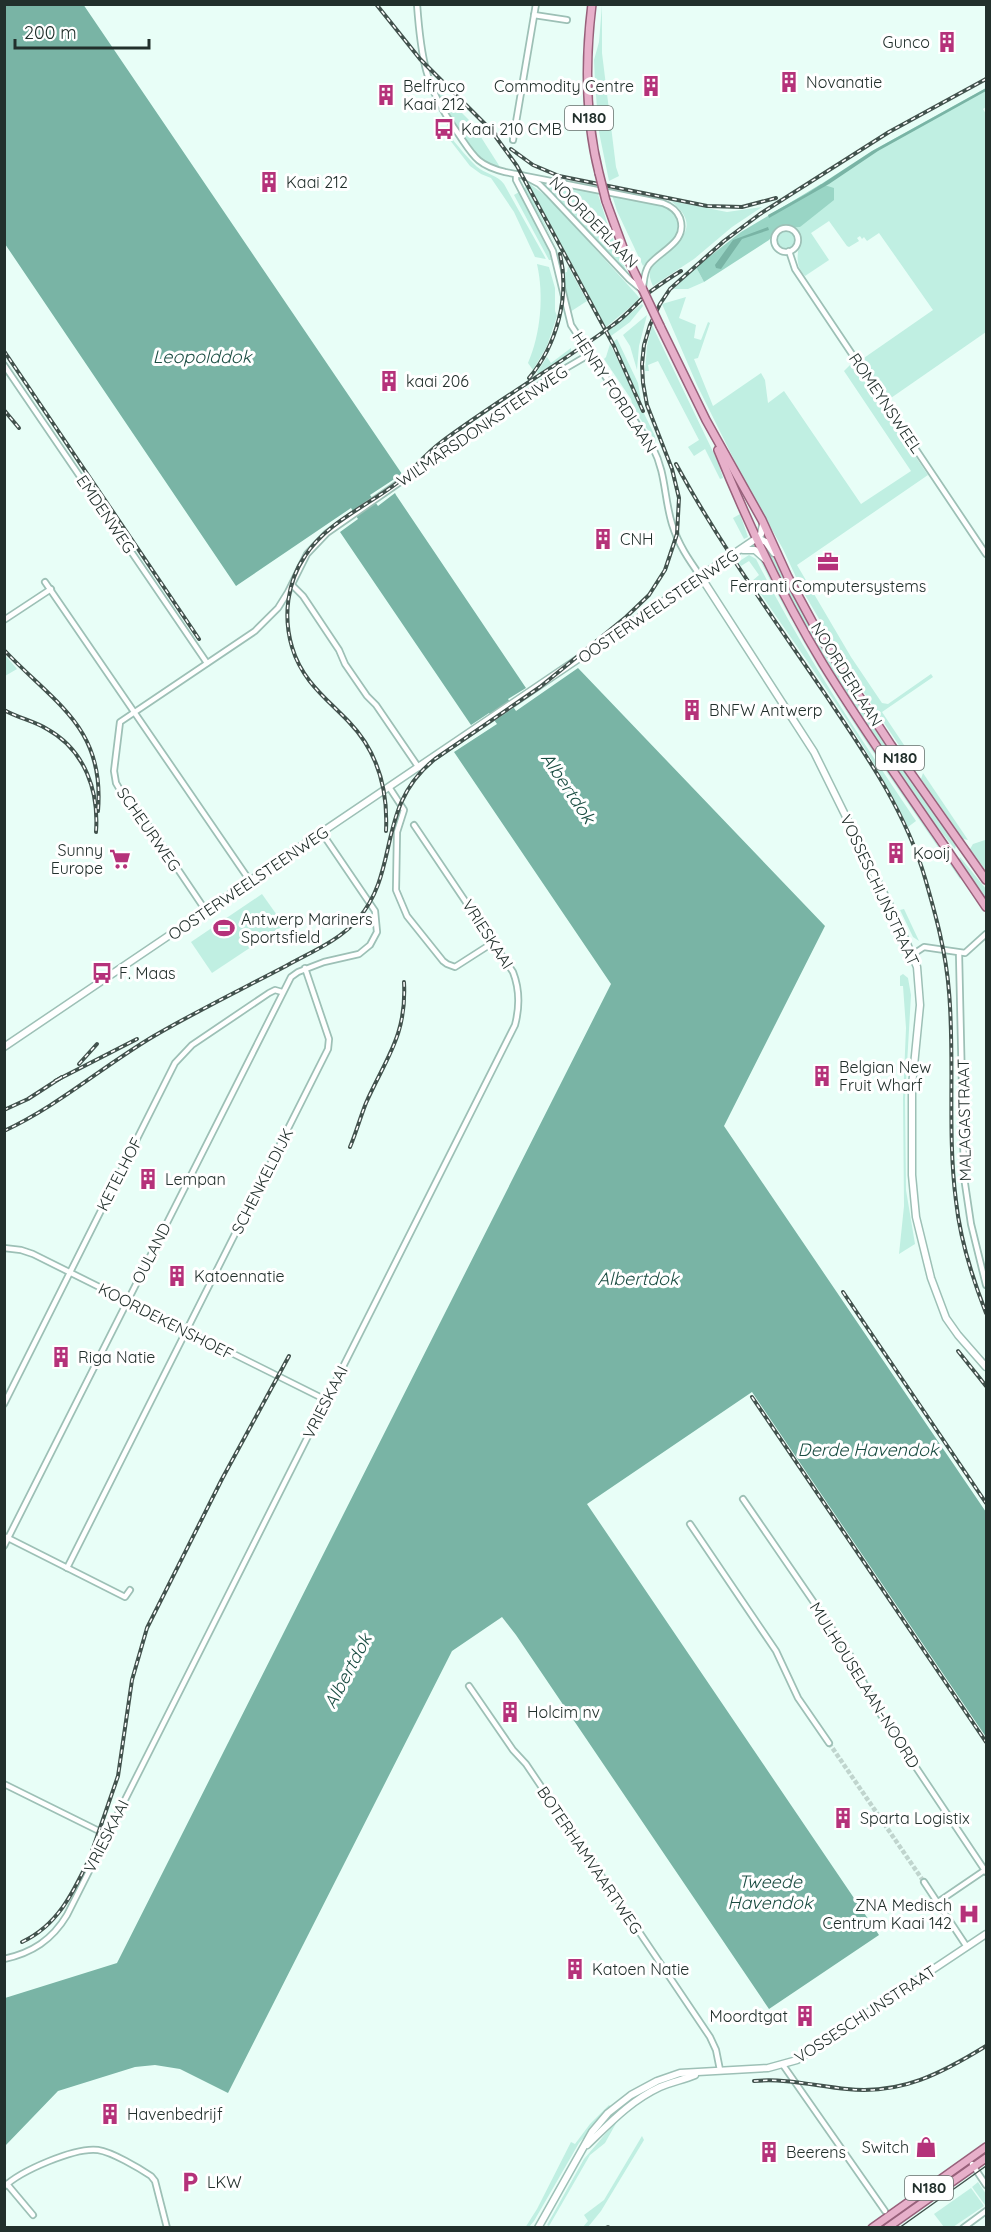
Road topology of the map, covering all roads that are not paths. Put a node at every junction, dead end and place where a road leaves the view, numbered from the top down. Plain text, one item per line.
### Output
1 (417, 4) edge
2 (536, 4) edge
3 (592, 4) edge
4 (534, 15) junction
5 (567, 20) dead end
6 (513, 140) dead end
7 (516, 174) junction
8 (524, 176) junction
9 (789, 251) junction
10 (642, 290) junction
11 (590, 354) junction
12 (4, 365) edge
13 (706, 420) junction
14 (762, 521) junction
15 (757, 538) junction
16 (739, 551) junction
17 (987, 554) edge
18 (773, 574) junction
19 (701, 577) junction
20 (788, 577) junction
21 (45, 582) dead end
22 (292, 585) junction
23 (51, 589) junction
24 (4, 620) edge
25 (207, 663) junction
26 (135, 712) junction
27 (419, 768) junction
28 (389, 787) junction
29 (414, 825) dead end
30 (322, 832) junction
31 (963, 848) junction
32 (952, 856) junction
33 (987, 880) edge
34 (249, 881) junction
35 (987, 907) edge
36 (206, 911) junction
37 (987, 934) edge
38 (494, 942) junction
39 (959, 953) junction
40 (912, 955) junction
41 (305, 968) junction
42 (282, 992) junction
43 (4, 1047) edge
44 (4, 1248) edge
45 (70, 1273) junction
46 (987, 1285) edge
47 (127, 1301) junction
48 (186, 1330) junction
49 (987, 1367) edge
50 (326, 1400) junction
51 (4, 1404) edge
52 (743, 1499) dead end
53 (690, 1524) dead end
54 (7, 1537) edge
55 (4, 1546) edge
56 (67, 1568) junction
57 (130, 1590) dead end
58 (470, 1686) dead end
59 (829, 1743) tunnel mouth
60 (4, 1784) edge
61 (107, 1834) junction
62 (986, 1871) edge
63 (924, 1882) tunnel mouth
64 (938, 1902) junction
65 (987, 1934) edge
66 (968, 1947) junction
67 (4, 1959) edge
68 (783, 2065) junction
69 (720, 2070) junction
70 (987, 2147) edge
71 (987, 2157) edge
72 (969, 2160) junction
73 (974, 2167) junction
74 (6, 2185) edge
75 (987, 2186) edge
76 (885, 2211) dead end
77 (987, 2211) edge
78 (33, 2215) dead end
79 (167, 2228) edge
80 (538, 2228) edge
81 (872, 2228) edge
82 (886, 2228) edge
83 (963, 2228) edge

1 - 7 street
2 - 4 street
3 - 10 main road, NOORDERLAAN / N180, bridge
4 - 5 street
4 - 6 street
7 - 8 street
7 - 11 street, HENRY FORDLAAN
8 - 10 street, NOORDERLAAN
8 - 10 street
9 - 9 street
9 - 17 street, ROMEYNSWEEL
10 - 13 main road, NOORDERLAAN / N180, bridge
11 - 19 street, HENRY FORDLAAN
11 - 22 street, WILMARSDONKSTEENWEG
12 - 25 street, EMDENWEG
13 - 14 main road, NOORDERLAAN / N180
13 - 15 main road, NOORDERLAAN / N180
14 - 15 street
14 - 20 main road, NOORDERLAAN / N180
15 - 16 street, OOSTERWEELSTEENWEG
15 - 18 main road, NOORDERLAAN / N180
15 - 20 street, NOORDERLAAN
16 - 18 street
16 - 19 street, OOSTERWEELSTEENWEG
18 - 32 main road, NOORDERLAAN / N180
19 - 27 street, OOSTERWEELSTEENWEG
19 - 40 street, VOSSESCHIJNSTRAAT
20 - 31 main road, NOORDERLAAN / N180
21 - 23 street
22 - 25 street
22 - 27 street
23 - 24 street
23 - 26 street
25 - 26 street
26 - 34 street
26 - 36 street, SCHEURWEG
27 - 28 street, OOSTERWEELSTEENWEG
28 - 30 street, OOSTERWEELSTEENWEG
28 - 38 street
29 - 38 street, VRIESKAAI
30 - 34 street, OOSTERWEELSTEENWEG
30 - 41 street
31 - 32 main road
31 - 33 main road, NOORDERLAAN / N180
32 - 35 main road, NOORDERLAAN / N180
34 - 36 street, OOSTERWEELSTEENWEG
36 - 43 street, OOSTERWEELSTEENWEG
37 - 39 street
38 - 50 street, VRIESKAAI
39 - 40 street
39 - 46 street, MALAGASTRAAT
40 - 49 street, VOSSESCHIJNSTRAAT
41 - 42 street, OULAND
41 - 48 street, SCHENKELDIJK
42 - 45 street, KETELHOF
42 - 47 street, OULAND
44 - 45 street, KOORDEKENSHOEF
45 - 47 street, KOORDEKENSHOEF
45 - 51 street, KETELHOF
47 - 48 street, KOORDEKENSHOEF
47 - 54 street, OULAND
48 - 50 street, KOORDEKENSHOEF
48 - 56 street, SCHENKELDIJK
50 - 61 street, VRIESKAAI
52 - 62 street, MULHOUSELAAN-NOORD
53 - 59 street
54 - 55 street, OULAND
54 - 56 street
56 - 57 street
58 - 69 street, BOTERHAMVAARTWEG
60 - 61 street
61 - 67 street, VRIESKAAI
62 - 64 street
63 - 64 street
64 - 66 street
65 - 66 street, VOSSESCHIJNSTRAAT
66 - 68 street, VOSSESCHIJNSTRAAT
68 - 69 street, VOSSESCHIJNSTRAAT
68 - 76 street
69 - 80 street, VOSSESCHIJNSTRAAT
70 - 72 main road, N180
71 - 73 main road, N180
72 - 73 street
72 - 81 main road, N180
73 - 75 street
73 - 82 main road, N180
74 - 78 street
74 - 79 street
77 - 83 street

